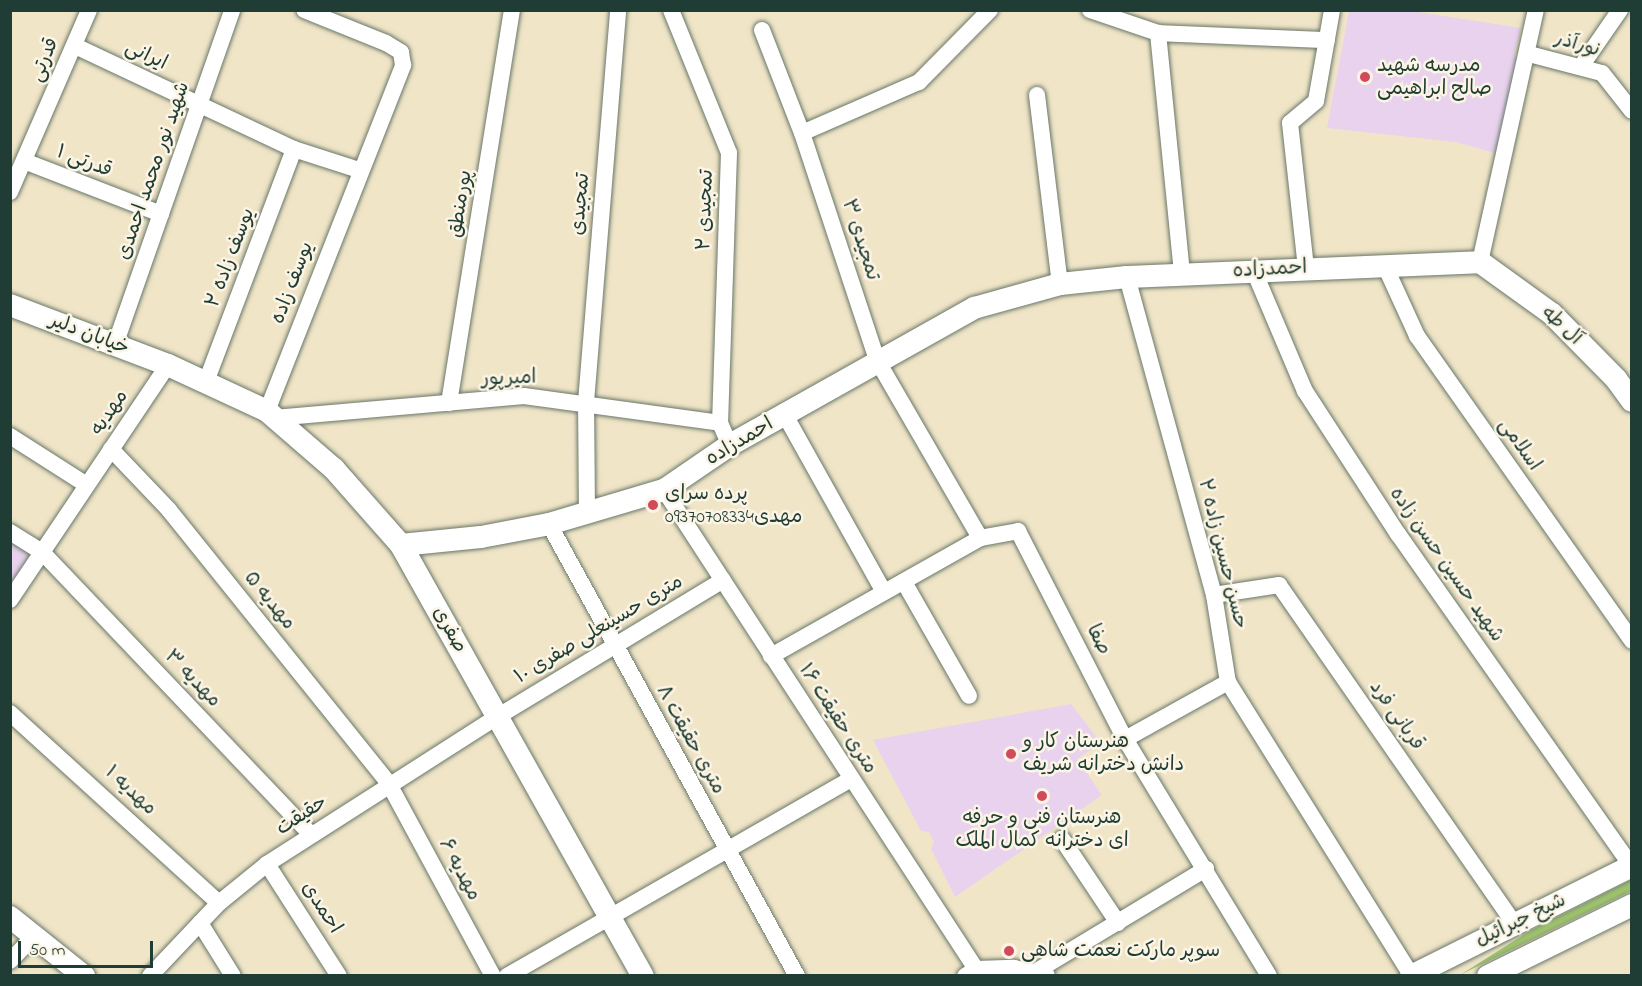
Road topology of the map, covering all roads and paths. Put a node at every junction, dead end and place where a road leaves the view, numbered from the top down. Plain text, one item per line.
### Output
1 (89, 10) edge
2 (232, 10) edge
3 (304, 10) edge
4 (512, 10) edge
5 (618, 10) edge
6 (671, 10) edge
7 (990, 10) edge
8 (1090, 10) edge
9 (1332, 10) edge
10 (1536, 10) edge
11 (1620, 10) edge
12 (762, 30) dead end
13 (1158, 33) junction
14 (1327, 40) junction
15 (75, 46) junction
16 (1528, 54) junction
17 (1582, 65) junction
18 (1037, 94) dead end
19 (200, 104) junction
20 (1632, 111) edge
21 (802, 133) junction
22 (294, 149) junction
23 (24, 161) junction
24 (359, 170) junction
25 (10, 192) edge
26 (161, 214) junction
27 (1480, 262) junction
28 (1385, 266) junction
29 (1306, 268) junction
30 (1254, 271) junction
31 (1182, 274) junction
32 (1127, 277) junction
33 (1060, 284) junction
34 (10, 305) edge
35 (115, 345) junction
36 (877, 360) junction
37 (168, 365) junction
38 (206, 382) junction
39 (1632, 401) edge
40 (586, 402) junction
41 (450, 403) junction
42 (271, 414) junction
43 (785, 415) junction
44 (720, 423) junction
45 (10, 436) edge
46 (730, 445) junction
47 (111, 449) junction
48 (87, 485) junction
49 (664, 490) junction
50 (587, 513) junction
51 (549, 524) junction
52 (10, 532) edge
53 (980, 538) junction
54 (401, 545) junction
55 (42, 552) junction
56 (723, 580) junction
57 (904, 582) junction
58 (883, 590) junction
59 (1214, 595) junction
60 (10, 600) edge
61 (1632, 641) edge
62 (614, 646) junction
63 (771, 656) junction
64 (1228, 682) junction
65 (969, 696) dead end
66 (10, 713) edge
67 (497, 717) junction
68 (1125, 739) junction
69 (851, 779) junction
70 (389, 784) junction
71 (311, 834) junction
72 (1062, 839) dead end
73 (727, 849) junction
74 (267, 864) junction
75 (1631, 866) edge
76 (1206, 869) junction
77 (219, 903) junction
78 (1632, 904) edge
79 (610, 914) junction
80 (10, 917) edge
81 (200, 923) junction
82 (1118, 923) junction
83 (1515, 925) junction
84 (34, 936) junction
85 (10, 961) edge
86 (971, 972) edge
87 (1043, 974) edge
88 (84, 975) edge
89 (150, 975) edge
90 (233, 975) edge
91 (339, 975) edge
92 (493, 975) edge
93 (507, 975) edge
94 (643, 975) edge
95 (797, 975) edge
96 (1269, 975) edge
97 (1411, 975) edge
98 (1488, 975) edge

1 - 15 street, قدرتی
2 - 19 street, شهید نور محمد احمدی
3 - 24 street, یوسف زاده
4 - 41 street, پورمنطق
5 - 40 street, تمجیدی
6 - 44 street, تمجیدی ۲
7 - 21 street
8 - 13 street
9 - 14 street
10 - 16 street
11 - 17 street
12 - 21 street, تمجیدی ۳
13 - 14 street
13 - 31 street
14 - 29 street
15 - 19 street, ایرانی
15 - 23 street, قدرتی
16 - 17 street, نورآذر
16 - 27 street
17 - 20 street, نورآذر
18 - 33 street
19 - 22 street
19 - 26 street, شهید نور محمد احمدی
21 - 36 street, تمجیدی ۳
22 - 24 street
22 - 38 street, یوسف زاده ۲
23 - 25 street, قدرتی
23 - 26 street, قدرتی ۱
24 - 42 street, یوسف زاده
26 - 35 street, شهید نور محمد احمدی
27 - 28 street, احمدزاده
27 - 39 street, آل طه
28 - 29 street, احمدزاده
28 - 61 street, اسلامی
29 - 30 street, احمدزاده
30 - 31 street, احمدزاده
30 - 75 street, شهید حسین حسن زاده
31 - 32 street, احمدزاده
32 - 33 street, احمدزاده
32 - 59 street, حسن حسین زاده ۲
33 - 36 street, احمدزاده
34 - 35 street, خیابان دلیر
35 - 37 street, خیابان دلیر
36 - 43 street, احمدزاده
36 - 53 street
37 - 38 street, صفری
37 - 47 street, مهدیه
38 - 42 street, صفری
40 - 41 street, امیرپور
40 - 44 street, امیرپور
40 - 50 street, تمجیدی
41 - 42 street, امیرپور
42 - 54 street, صفری
43 - 46 street, احمدزاده
43 - 58 street
44 - 46 street
45 - 48 street
46 - 49 street, احمدزاده
47 - 48 street, مهدیه
47 - 70 street, مهدیه ۵
48 - 55 street, مهدیه
49 - 50 street, احمدزاده
49 - 56 street, ۱۶ متری حقیقت
50 - 51 street, احمدزاده
51 - 54 street, احمدزاده
51 - 62 street, ۸ متری حقیقت
52 - 55 street, مهدیه ۳
53 - 57 street
53 - 68 street, صفا
54 - 67 street, صفری
55 - 60 street, مهدیه
55 - 71 street, مهدیه ۳
56 - 62 street, ۱۰ متری حسینعلی صفری
56 - 63 street, ۱۶ متری حقیقت
57 - 58 street
57 - 65 street
58 - 63 street
59 - 64 street, حسن حسین زاده ۲
59 - 83 street, قربانی فرد
62 - 67 street, ۱۰ متری حسینعلی صفری
62 - 73 street, ۸ متری حقیقت
63 - 69 street, ۱۶ متری حقیقت
64 - 68 street
64 - 97 street, حسن حسین زاده ۲
66 - 77 street, مهدیه ۱
67 - 70 street, حقیقت
67 - 79 street, صفری
68 - 76 street, صفا
69 - 73 street
69 - 86 street, ۱۶ متری حقیقت
70 - 71 street, حقیقت
70 - 92 street, مهدیه ۶
71 - 74 street, حقیقت
72 - 82 street
73 - 79 street
73 - 95 street, ۸ متری حقیقت
74 - 77 street, حقیقت
74 - 91 street, احمدی
75 - 83 street, شیخ جبرائیل
76 - 82 street
76 - 96 street, صفا
77 - 81 street, حقیقت
78 - 98 street, شیخ جبرائیل
79 - 93 street
79 - 94 street, صفری
80 - 84 street
81 - 89 street, حقیقت
81 - 90 street
82 - 87 street
83 - 97 street, شیخ جبرائیل
84 - 85 street
84 - 88 street
86 - 87 street

